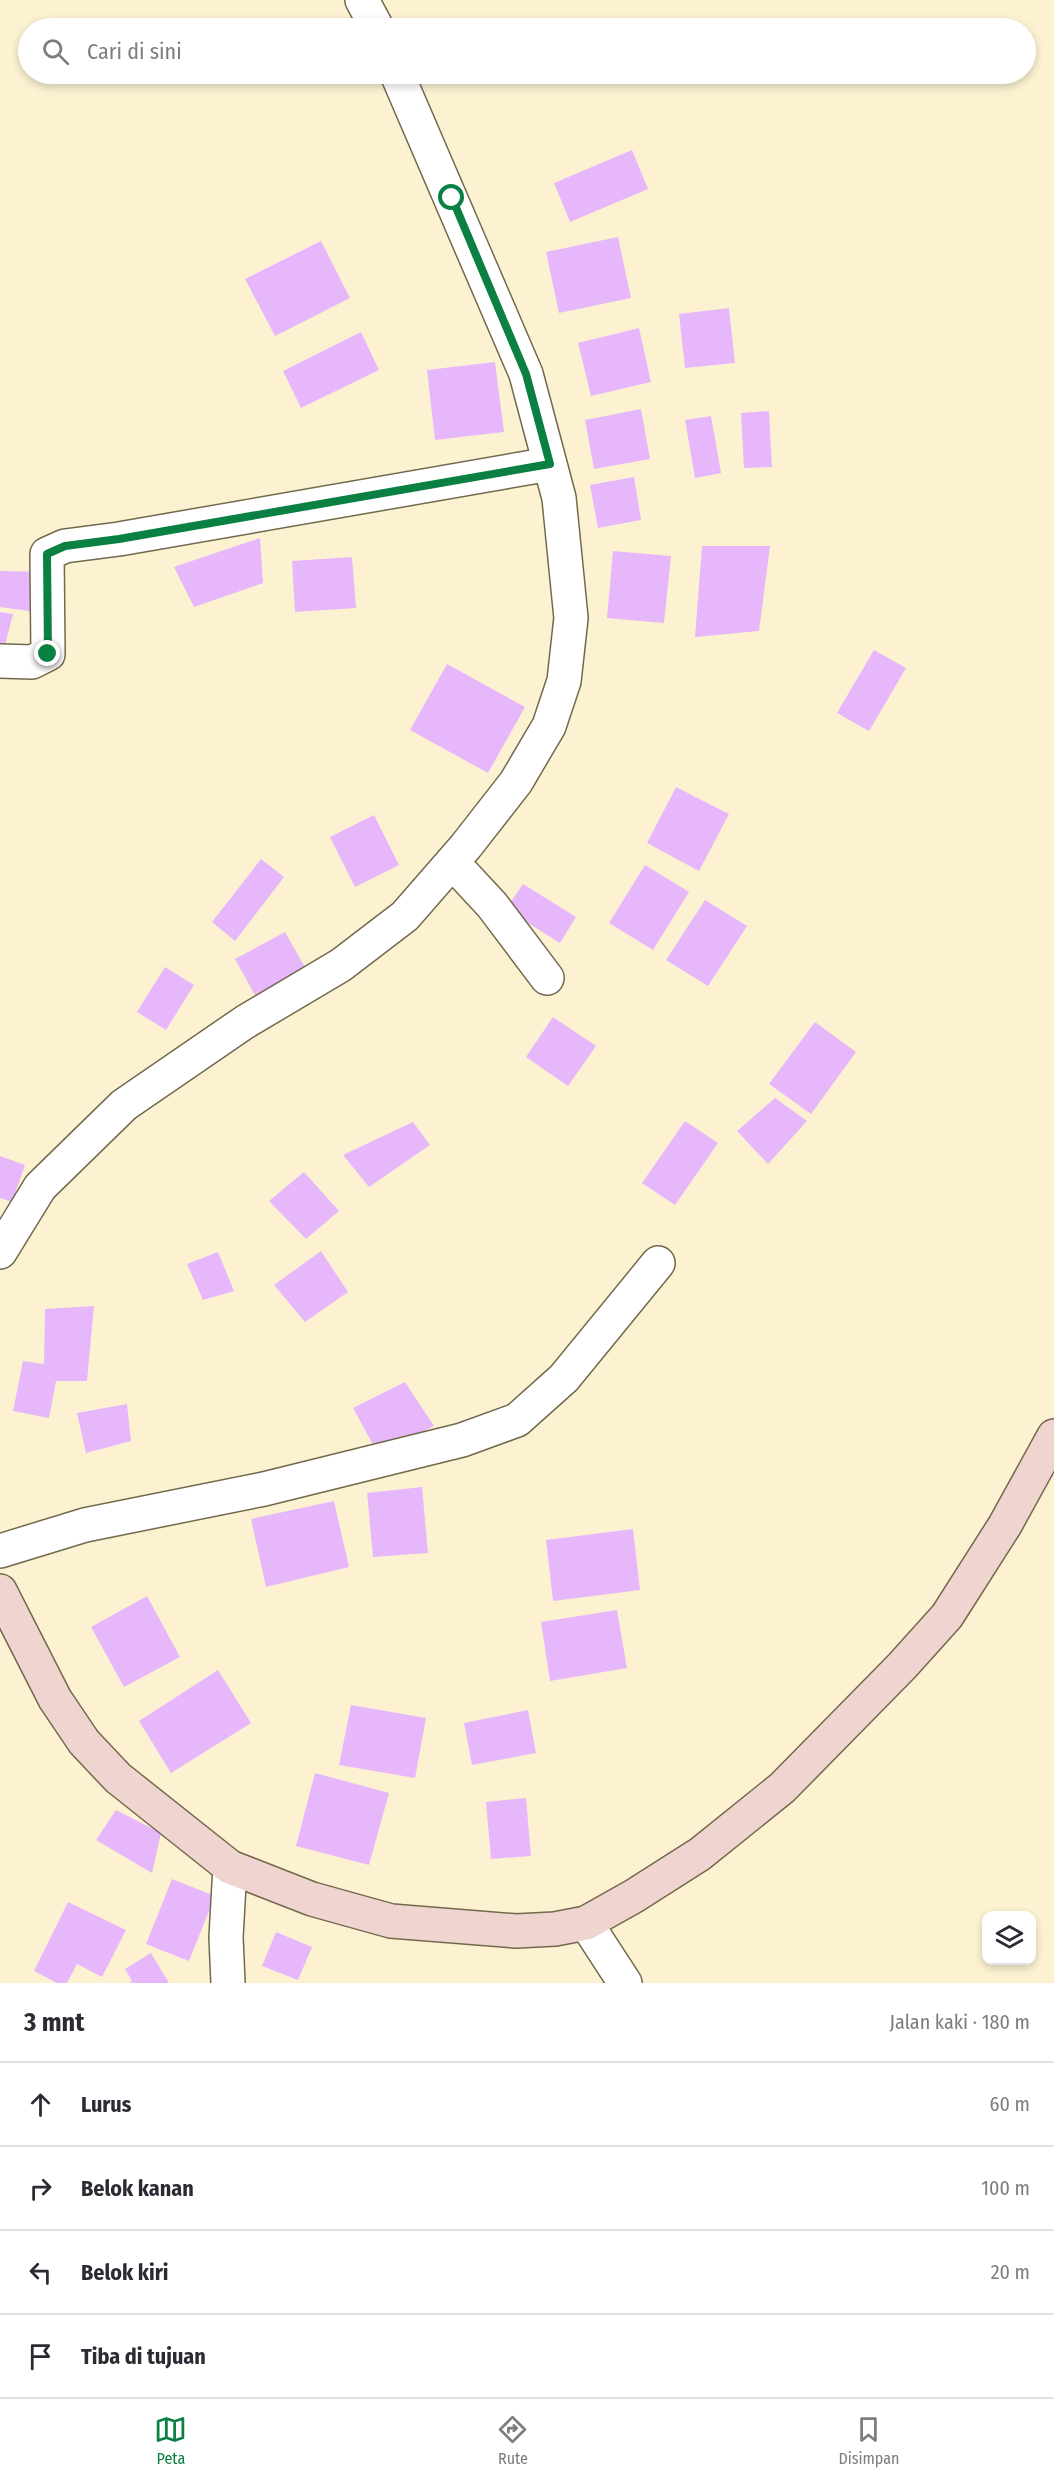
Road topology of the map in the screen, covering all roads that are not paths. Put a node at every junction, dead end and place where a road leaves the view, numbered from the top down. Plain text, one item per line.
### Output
1 (362, 0) edge
2 (372, 18) edge
3 (401, 84) edge
4 (550, 464) junction
5 (0, 661) edge
6 (452, 862) junction
7 (547, 978) dead end
8 (0, 1252) edge
9 (658, 1263) dead end
10 (1054, 1436) edge
11 (0, 1551) edge
12 (0, 1591) edge
13 (230, 1868) junction
14 (586, 1923) junction
15 (228, 1983) edge
16 (625, 1983) edge

1 - 2 street
3 - 4 street
4 - 5 street
4 - 6 street
6 - 7 street
6 - 8 street
9 - 11 street
10 - 14 street
12 - 13 street
13 - 14 street
13 - 15 street
14 - 16 street

